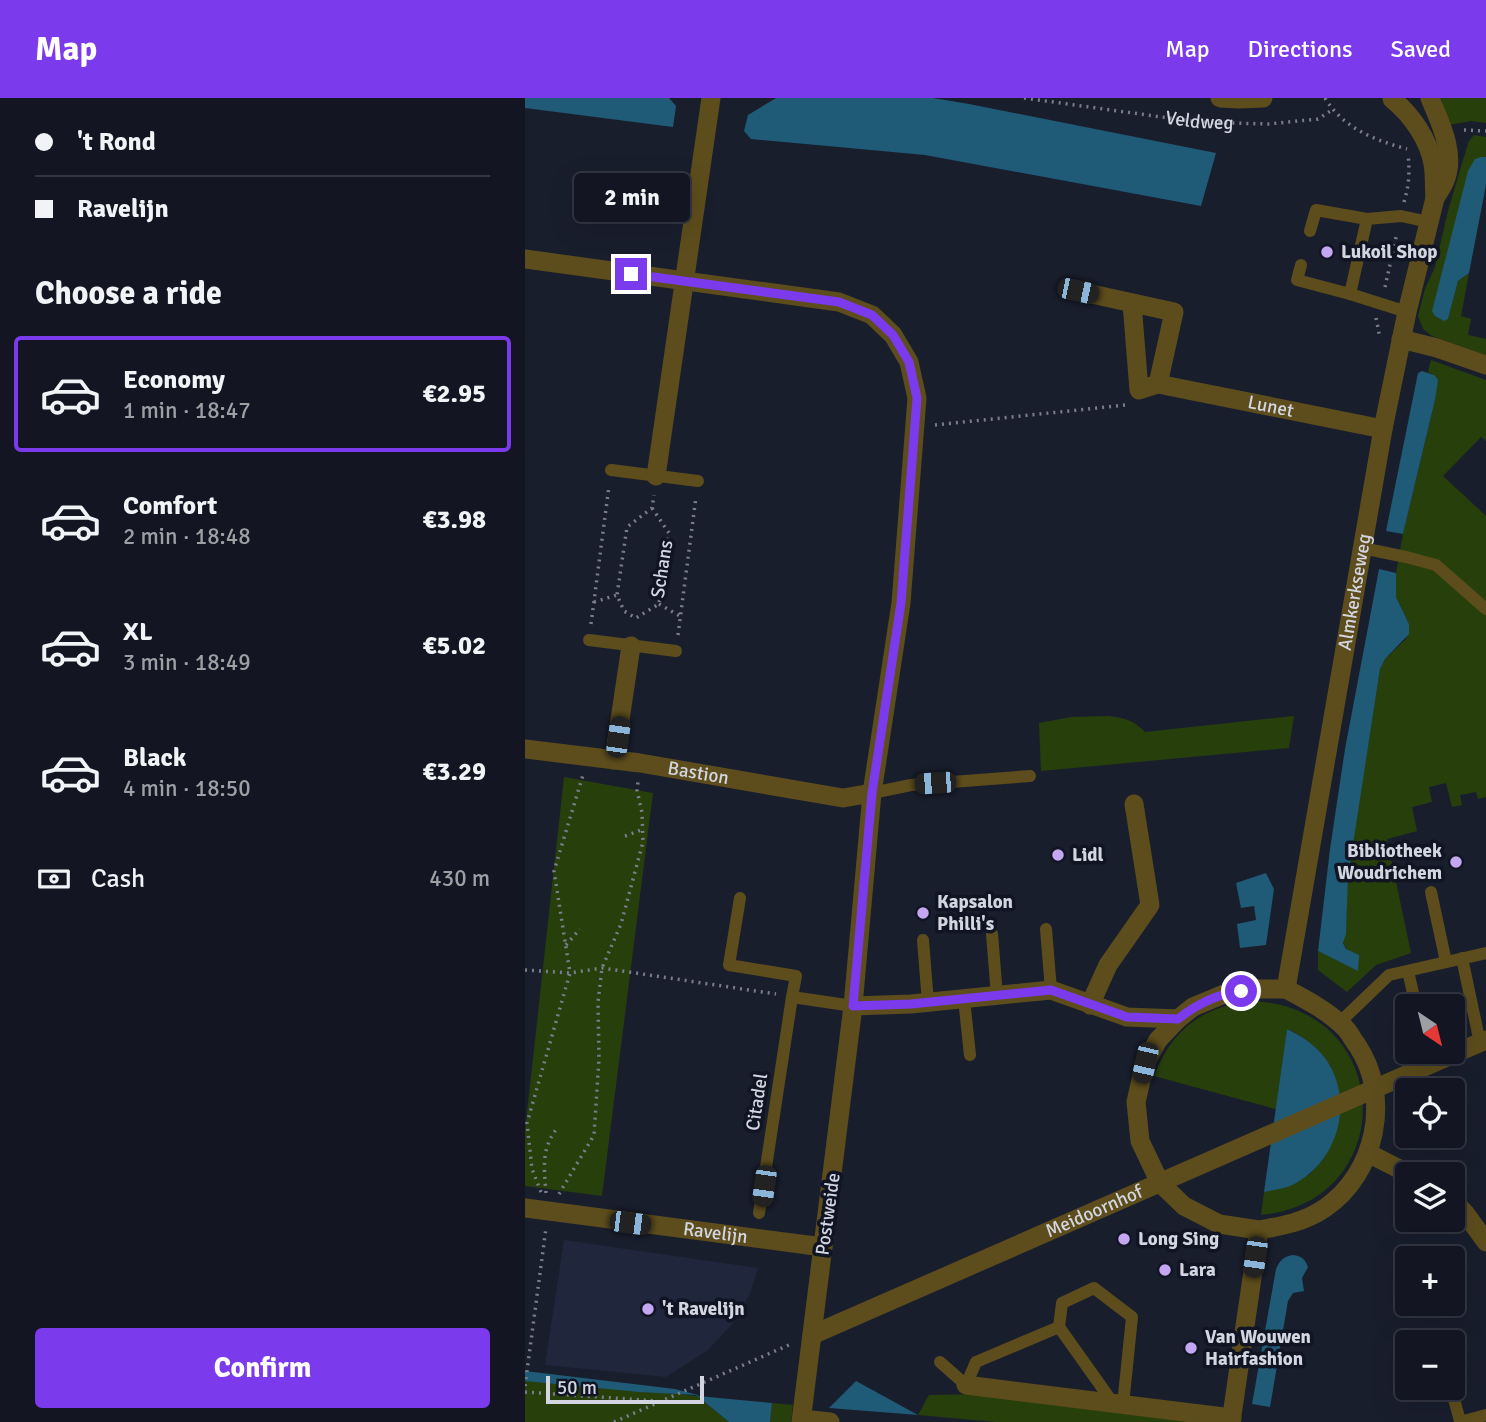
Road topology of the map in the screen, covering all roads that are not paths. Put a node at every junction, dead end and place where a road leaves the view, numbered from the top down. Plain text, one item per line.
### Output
1 (711, 98) edge
2 (1220, 98) edge
3 (1263, 98) edge
4 (1388, 98) edge
5 (1430, 98) edge
6 (1435, 198) junction
7 (1367, 219) junction
8 (1429, 222) junction
9 (1310, 231) dead end
10 (525, 259) edge
11 (1301, 265) dead end
12 (685, 281) junction
13 (1078, 291) dead end
14 (1350, 294) junction
15 (1132, 303) junction
16 (1407, 312) junction
17 (1401, 339) junction
18 (1486, 365) edge
19 (1158, 384) junction
20 (1384, 429) junction
21 (611, 470) road end
22 (656, 476) junction
23 (698, 481) road end
24 (1369, 549) junction
25 (1486, 609) edge
26 (589, 640) road end
27 (631, 646) junction
28 (675, 652) road end
29 (525, 749) edge
30 (614, 760) junction
31 (1030, 776) dead end
32 (872, 793) junction
33 (1134, 804) dead end
34 (1431, 892) dead end
35 (740, 898) dead end
36 (1046, 929) dead end
37 (992, 934) dead end
38 (923, 940) dead end
39 (1486, 953) edge
40 (1462, 958) junction
41 (1446, 962) junction
42 (1408, 971) junction
43 (1286, 989) junction
44 (1051, 990) junction
45 (1413, 994) edge
46 (997, 996) junction
47 (792, 997) junction
48 (964, 999) junction
49 (928, 1003) junction
50 (1090, 1005) junction
51 (853, 1006) junction
52 (1178, 1019) junction
53 (1339, 1023) junction
54 (1483, 1042) edge
55 (1465, 1048) edge
56 (970, 1055) dead end
57 (1419, 1064) edge
58 (1375, 1089) junction
59 (1368, 1153) junction
60 (1395, 1167) edge
61 (1160, 1183) junction
62 (525, 1208) edge
63 (759, 1213) dead end
64 (1465, 1213) edge
65 (1259, 1230) junction
66 (1486, 1242) edge
67 (823, 1247) junction
68 (1059, 1327) junction
69 (812, 1335) junction
70 (940, 1362) dead end
71 (966, 1385) junction
72 (1454, 1400) edge
73 (1118, 1404) junction
74 (1486, 1415) edge
75 (802, 1421) edge
76 (1236, 1421) edge
77 (830, 1422) edge
78 (1460, 1422) edge

1 - 12 street
2 - 3 street, Veldweg
4 - 6 street, Almkerkseweg
5 - 6 street, Almkerkseweg
6 - 8 street, Almkerkseweg
7 - 8 lane
7 - 9 lane
7 - 14 lane
8 - 16 street, Almkerkseweg
10 - 12 street
11 - 14 lane
12 - 22 street
12 - 32 street
13 - 15 street
14 - 16 lane
15 - 19 street, Lunet
15 - 19 street
16 - 17 street, Almkerkseweg
17 - 18 street
17 - 20 street, Almkerkseweg
19 - 20 street, Lunet
20 - 24 street, Almkerkseweg
21 - 22 lane
22 - 23 lane
24 - 25 lane
24 - 43 street, Almkerkseweg
26 - 27 lane
27 - 28 lane
27 - 30 street
29 - 30 street, Bastion
30 - 32 street, Bastion
31 - 32 lane
32 - 51 street, Postweide
33 - 50 street
34 - 41 lane
35 - 47 lane
36 - 44 lane
37 - 46 lane
38 - 49 lane
39 - 40 lane
40 - 41 lane
40 - 54 lane
41 - 42 lane
42 - 45 lane
42 - 53 lane
43 - 52 street
43 - 53 street
44 - 46 street
44 - 50 street
46 - 48 street
47 - 51 lane
47 - 63 lane, Citadel
48 - 49 street
48 - 56 lane
49 - 51 street
50 - 52 street
51 - 67 street, Postweide
52 - 61 street
53 - 58 street
54 - 55 street, Meidoornhof
57 - 58 street, Meidoornhof
58 - 59 street
58 - 61 street, Meidoornhof
59 - 60 street
59 - 65 street
61 - 65 street
61 - 69 street, Meidoornhof
62 - 67 street, Ravelijn
64 - 66 street
65 - 76 street
67 - 69 street, Postweide
68 - 71 lane
68 - 73 lane
68 - 73 lane
69 - 75 street, Postweide
70 - 71 lane
71 - 73 street
72 - 78 lane
73 - 76 street
74 - 78 lane
75 - 77 street

